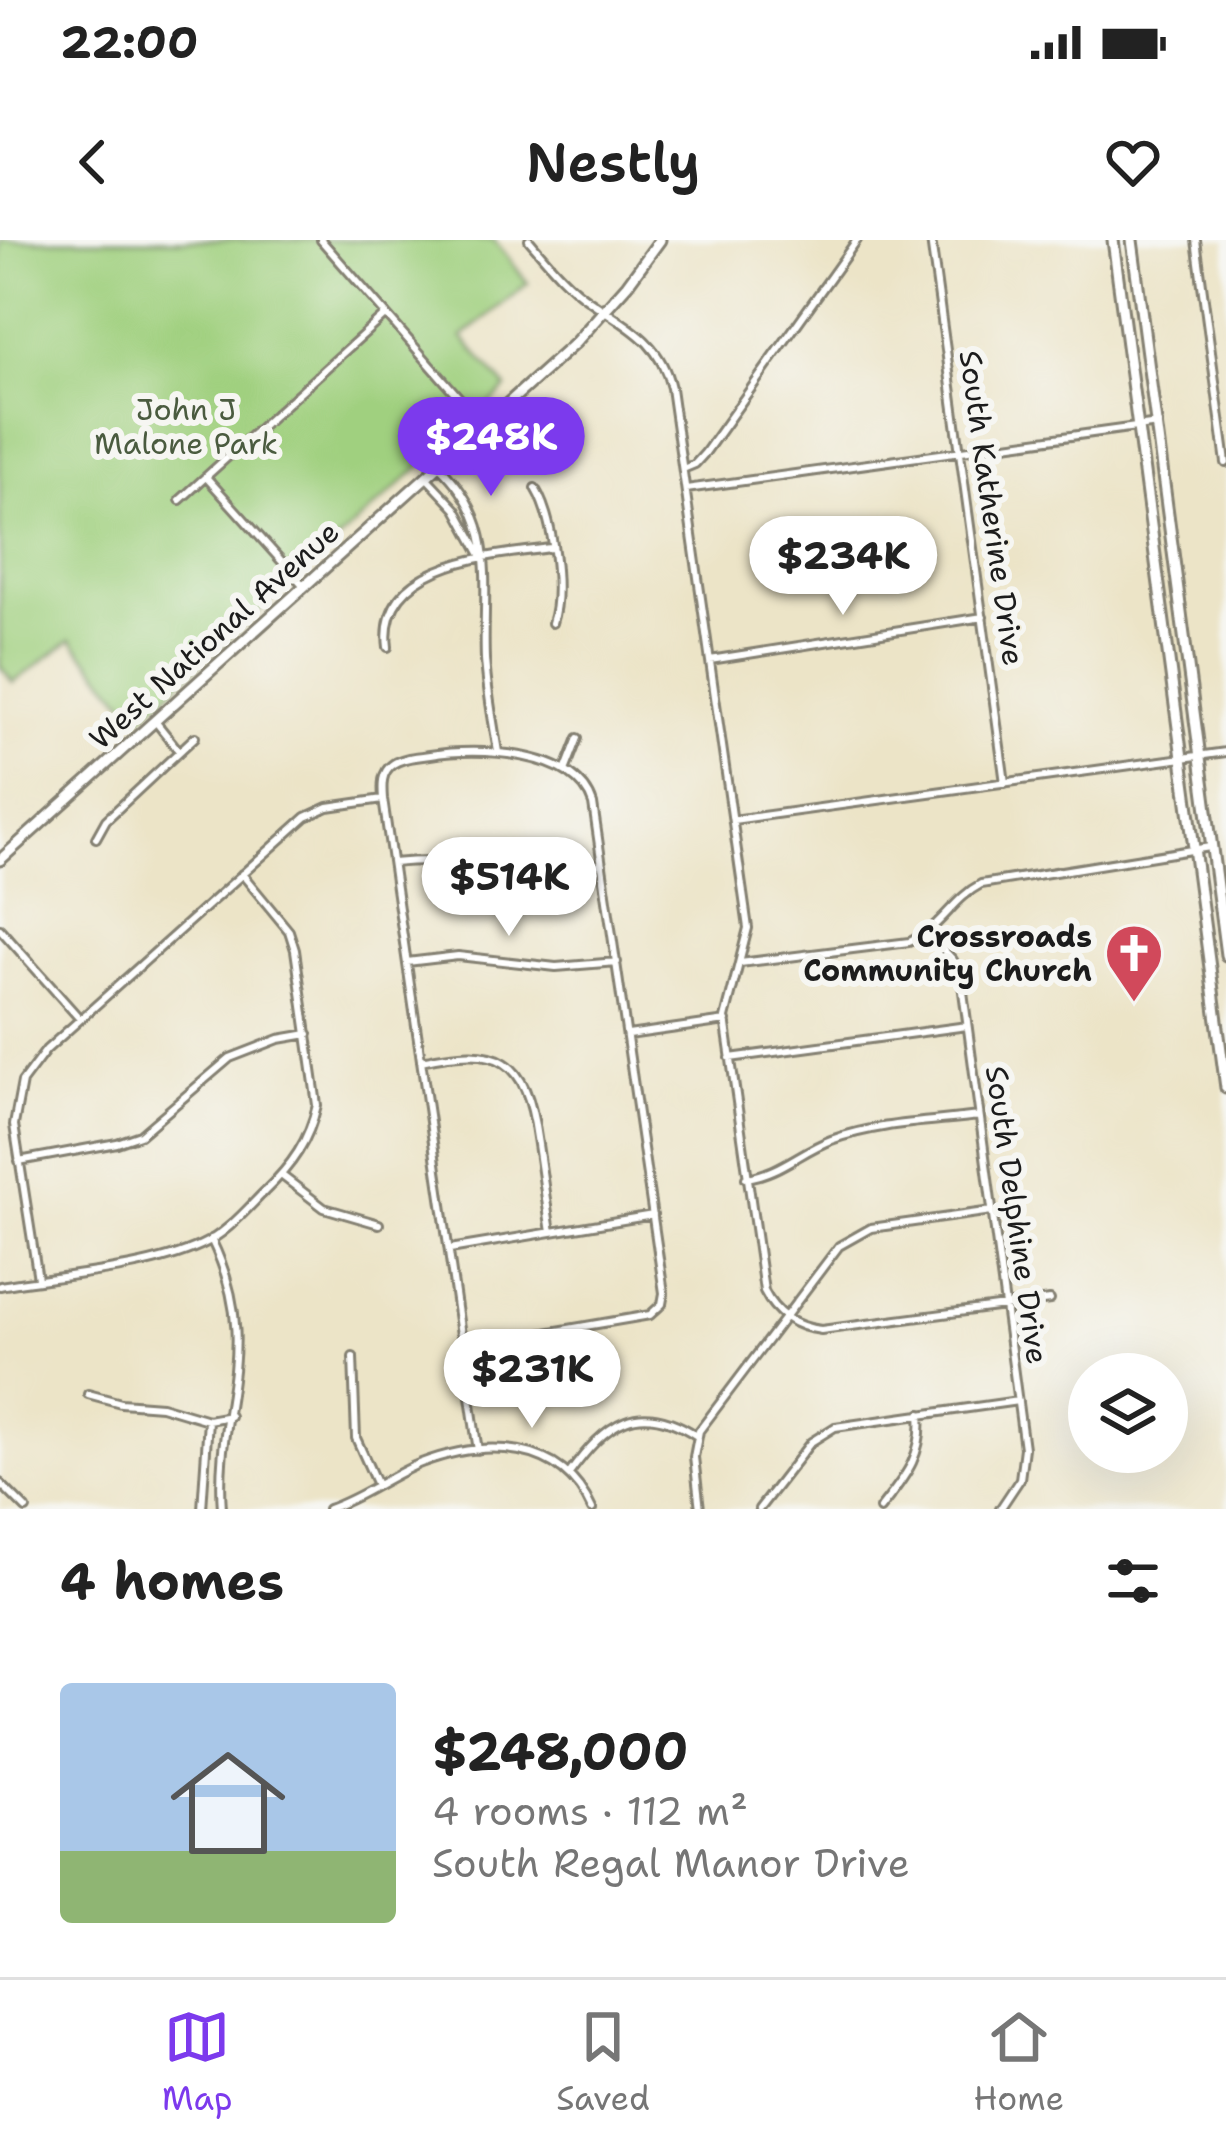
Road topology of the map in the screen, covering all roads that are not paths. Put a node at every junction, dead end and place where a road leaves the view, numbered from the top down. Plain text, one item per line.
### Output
1 (321, 240) edge
2 (529, 240) edge
3 (660, 240) edge
4 (857, 240) edge
5 (931, 240) edge
6 (1113, 240) edge
7 (1132, 240) edge
8 (1196, 240) edge
9 (606, 310) junction
10 (386, 314) junction
11 (1223, 415) edge
12 (1157, 424) junction
13 (483, 425) junction
14 (1138, 427) junction
15 (960, 450) junction
16 (1226, 464) edge
17 (439, 466) junction
18 (683, 469) junction
19 (206, 477) junction
20 (426, 477) junction
21 (535, 488) dead end
22 (686, 489) junction
23 (180, 500) dead end
24 (551, 548) junction
25 (483, 556) junction
26 (305, 587) junction
27 (983, 616) junction
28 (552, 623) dead end
29 (388, 647) dead end
30 (710, 660) junction
31 (155, 721) junction
32 (195, 737) dead end
33 (578, 738) dead end
34 (178, 751) junction
35 (498, 752) junction
36 (1226, 752) edge
37 (1200, 757) junction
38 (1180, 760) junction
39 (565, 771) junction
40 (1005, 783) junction
41 (383, 799) junction
42 (733, 820) junction
43 (96, 838) dead end
44 (1210, 847) junction
45 (1192, 850) junction
46 (0, 860) edge
47 (393, 863) junction
48 (602, 864) junction
49 (242, 874) junction
50 (0, 929) edge
51 (928, 933) junction
52 (1226, 955) edge
53 (407, 962) junction
54 (616, 962) junction
55 (740, 963) junction
56 (80, 1019) junction
57 (726, 1021) junction
58 (968, 1026) junction
59 (308, 1034) junction
60 (627, 1035) junction
61 (730, 1058) junction
62 (422, 1061) junction
63 (1226, 1088) edge
64 (980, 1116) junction
65 (19, 1161) junction
66 (281, 1175) junction
67 (746, 1178) junction
68 (992, 1211) junction
69 (653, 1215) junction
70 (379, 1224) dead end
71 (551, 1232) junction
72 (211, 1239) junction
73 (449, 1249) junction
74 (38, 1279) junction
75 (0, 1286) edge
76 (1050, 1300) dead end
77 (1005, 1306) junction
78 (784, 1317) junction
79 (463, 1347) junction
80 (353, 1357) dead end
81 (88, 1394) dead end
82 (1018, 1401) junction
83 (920, 1414) junction
84 (230, 1417) junction
85 (208, 1420) junction
86 (698, 1436) junction
87 (478, 1450) junction
88 (568, 1474) junction
89 (0, 1483) edge
90 (377, 1485) junction
91 (1003, 1505) edge
92 (26, 1509) edge
93 (202, 1509) edge
94 (222, 1509) edge
95 (328, 1509) edge
96 (592, 1509) edge
97 (700, 1509) edge
98 (759, 1509) edge
99 (880, 1509) edge
100 (1015, 1509) edge

1 - 10 street
2 - 9 street
3 - 9 main road, West National Avenue
4 - 18 street
5 - 15 street, South Katherine Drive
6 - 14 main road
7 - 12 main road
8 - 11 street
9 - 13 main road, West National Avenue
9 - 18 street
10 - 13 street
10 - 19 street
11 - 16 street
12 - 14 street
12 - 37 main road
13 - 17 main road, West National Avenue
14 - 15 street
14 - 38 main road
15 - 22 street
15 - 27 street, South Katherine Drive
17 - 20 main road, West National Avenue
17 - 25 street
18 - 22 street
19 - 23 street
19 - 26 street
20 - 25 street
20 - 26 main road, West National Avenue
21 - 24 street
22 - 30 street
24 - 25 street
24 - 28 street
25 - 29 street
25 - 35 street
26 - 31 main road, West National Avenue
27 - 30 street
27 - 40 street, South Katherine Drive
30 - 42 street
31 - 34 street
31 - 46 main road, West National Avenue
32 - 34 street
33 - 39 street
34 - 43 street
35 - 39 street
35 - 41 street
36 - 37 street
37 - 38 street
37 - 44 main road
38 - 40 street
38 - 45 main road
39 - 48 street
40 - 42 street
41 - 47 street
41 - 49 street
42 - 55 street
44 - 45 street
44 - 52 main road
45 - 51 street
45 - 63 main road
47 - 48 street
47 - 53 street
48 - 54 street
49 - 56 street
49 - 59 street
50 - 56 street
51 - 55 street
51 - 58 street, South Delphine Drive
53 - 54 street
53 - 62 street
54 - 60 street
55 - 57 street
56 - 65 street
57 - 60 street
57 - 61 street
58 - 61 street
58 - 64 street, South Delphine Drive
59 - 65 street
59 - 66 street
60 - 69 street
61 - 67 street
62 - 71 street
62 - 73 street
64 - 67 street
64 - 68 street, South Delphine Drive
65 - 74 street
66 - 70 street
66 - 72 street
67 - 78 street
68 - 77 street, South Delphine Drive
68 - 78 street
69 - 71 street
69 - 79 street
71 - 73 street
72 - 74 street
72 - 84 street
73 - 79 street
74 - 75 street
76 - 77 street
77 - 78 street
77 - 82 street, South Delphine Drive
78 - 86 street
79 - 87 street
80 - 90 street
81 - 85 street
82 - 83 street
82 - 91 street, South Delphine Drive
83 - 98 street
83 - 99 street
84 - 85 street
84 - 94 street
85 - 93 street
86 - 88 street
86 - 97 street
87 - 88 street
87 - 90 street
88 - 96 street
89 - 92 street
90 - 95 street
91 - 100 street

